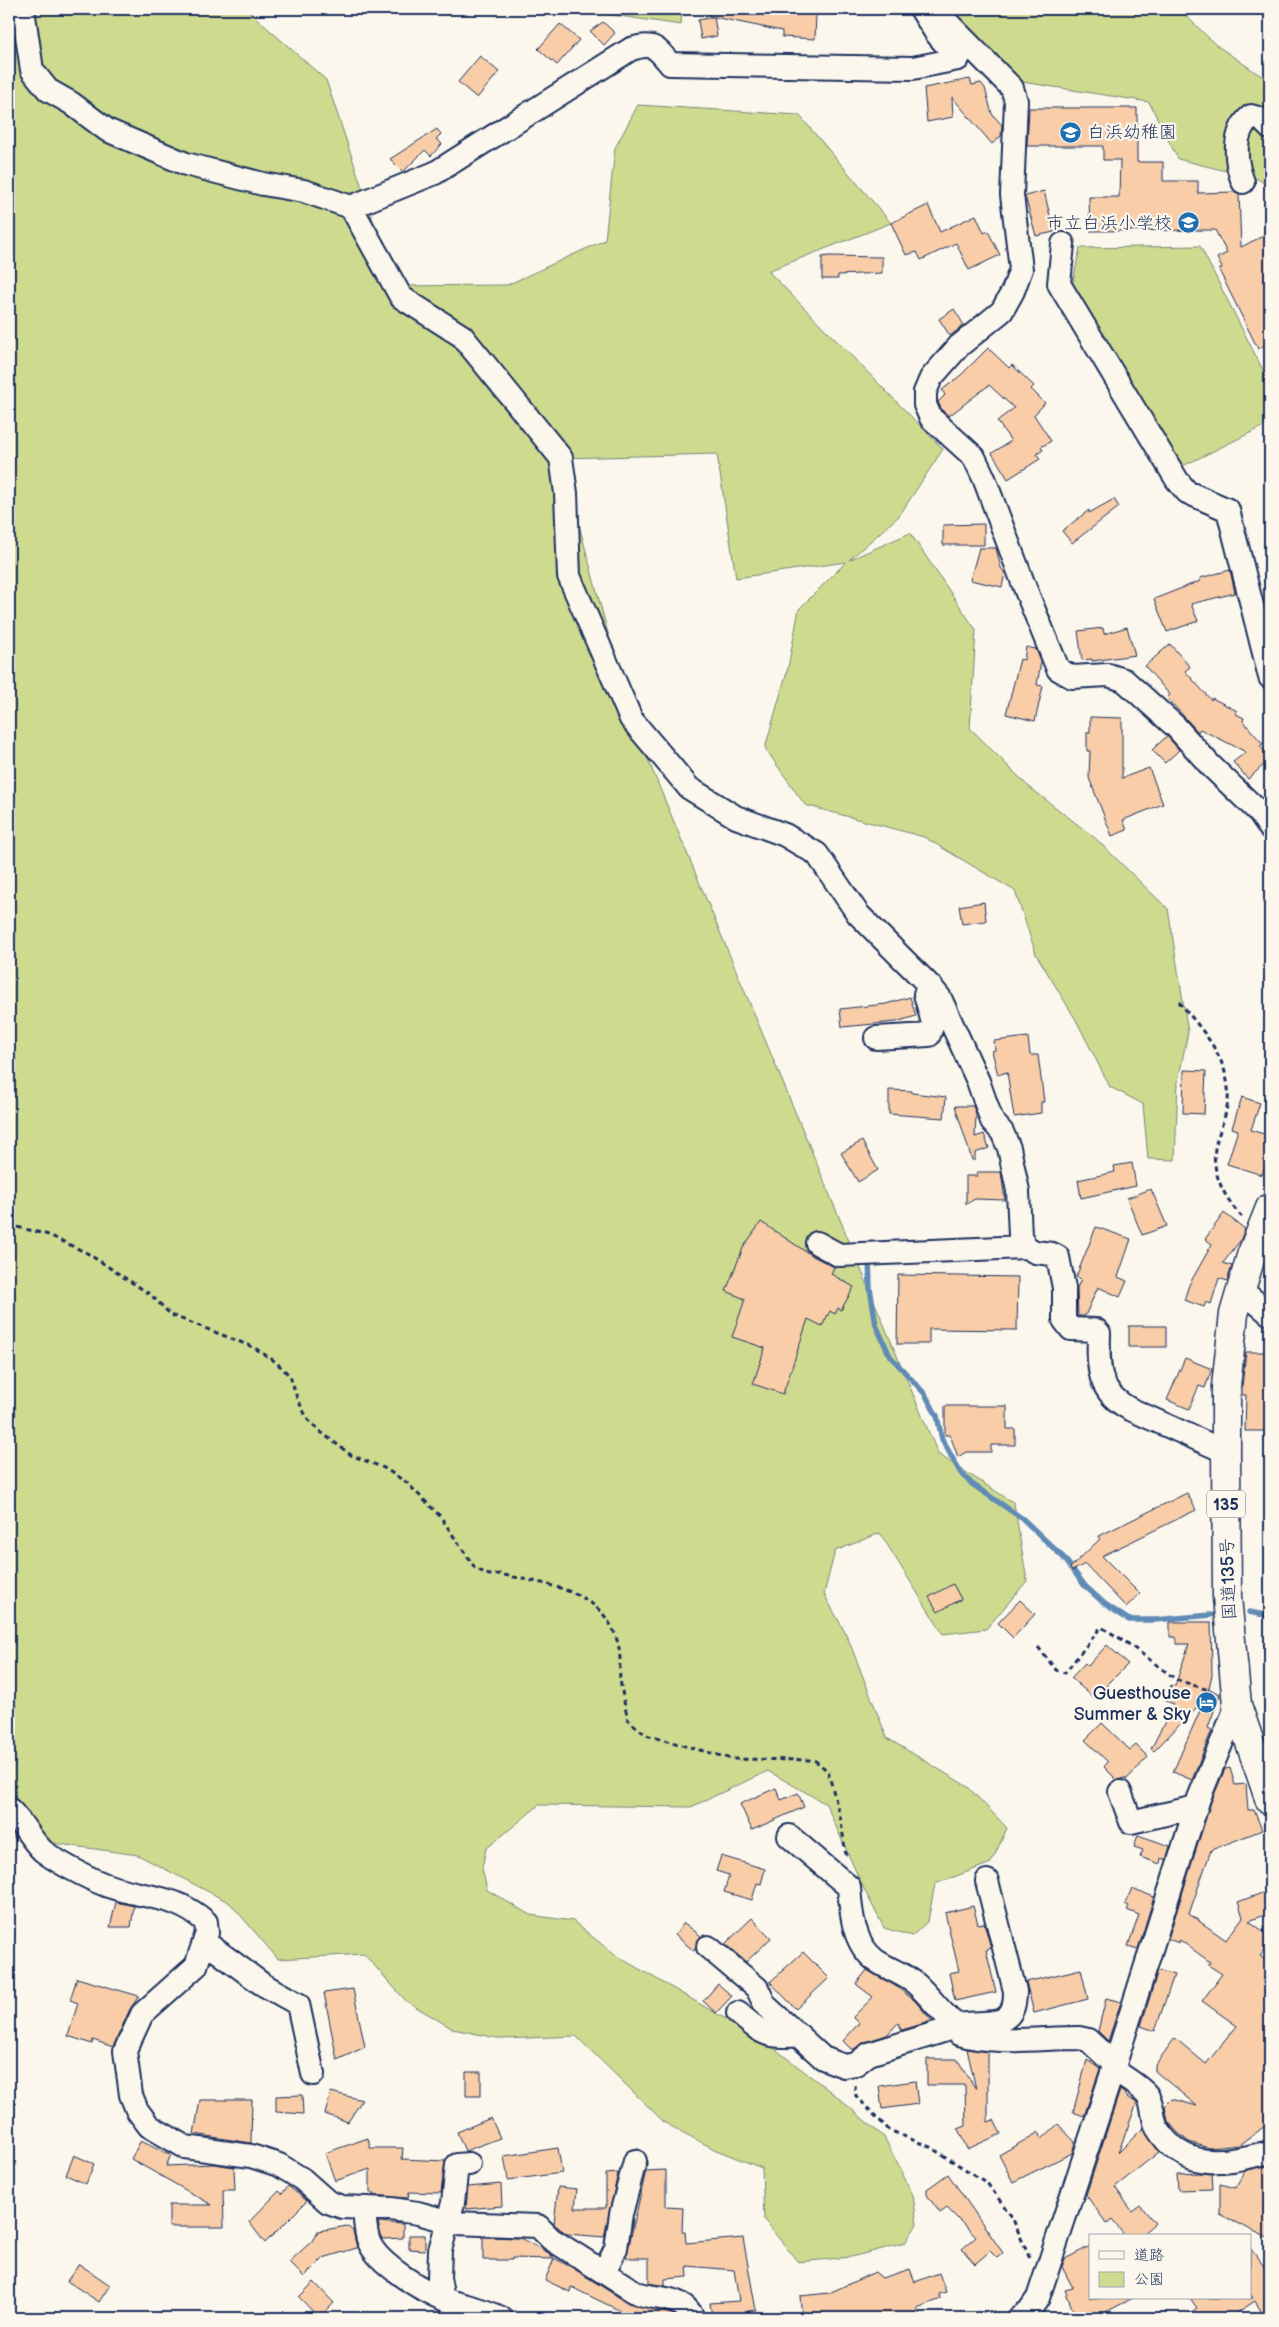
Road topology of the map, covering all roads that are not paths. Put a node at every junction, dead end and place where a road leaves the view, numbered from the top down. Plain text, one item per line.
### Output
1 (23, 9) edge
2 (921, 9) edge
3 (934, 9) edge
4 (1270, 128) edge
5 (1244, 182) dead end
6 (351, 207) junction
7 (1063, 244) dead end
8 (1270, 677) edge
9 (1270, 828) edge
10 (931, 987) junction
11 (876, 1038) dead end
12 (1266, 1218) edge
13 (818, 1243) dead end
14 (1026, 1247) junction
15 (1240, 1288) junction
16 (1270, 1314) edge
17 (1226, 1452) junction
18 (1236, 1699) junction
19 (1120, 1792) dead end
20 (1270, 1801) edge
21 (1196, 1807) junction
22 (9, 1809) edge
23 (789, 1836) dead end
24 (987, 1881) dead end
25 (205, 1942) junction
26 (708, 1947) dead end
27 (738, 2013) dead end
28 (950, 2027) junction
29 (799, 2035) junction
30 (1114, 2067) junction
31 (313, 2074) dead end
32 (1270, 2152) edge
33 (636, 2161) dead end
34 (469, 2164) dead end
35 (364, 2208) junction
36 (448, 2222) junction
37 (604, 2272) junction
38 (443, 2299) junction
39 (1041, 2302) edge
40 (501, 2318) edge
41 (693, 2318) edge
42 (1019, 2318) edge

1 - 6 street
2 - 6 street
3 - 9 street
4 - 5 street
6 - 10 street
7 - 8 street
10 - 11 street
10 - 14 street
12 - 15 highway, 国道135号 / 135
13 - 14 street
14 - 17 street
15 - 16 street
15 - 17 highway, 国道135号 / 135
17 - 18 highway, 国道135号 / 135
18 - 20 highway, 国道135号 / 135
18 - 21 street
19 - 21 street
21 - 30 street
22 - 25 street
23 - 28 street
24 - 28 street
25 - 31 street
25 - 35 street
26 - 29 street
27 - 29 street
28 - 29 street
28 - 30 street
30 - 32 street
30 - 39 street
33 - 37 street
34 - 36 street
35 - 36 street
35 - 38 street
36 - 37 street
36 - 38 street
37 - 41 street
38 - 40 street
39 - 42 street

